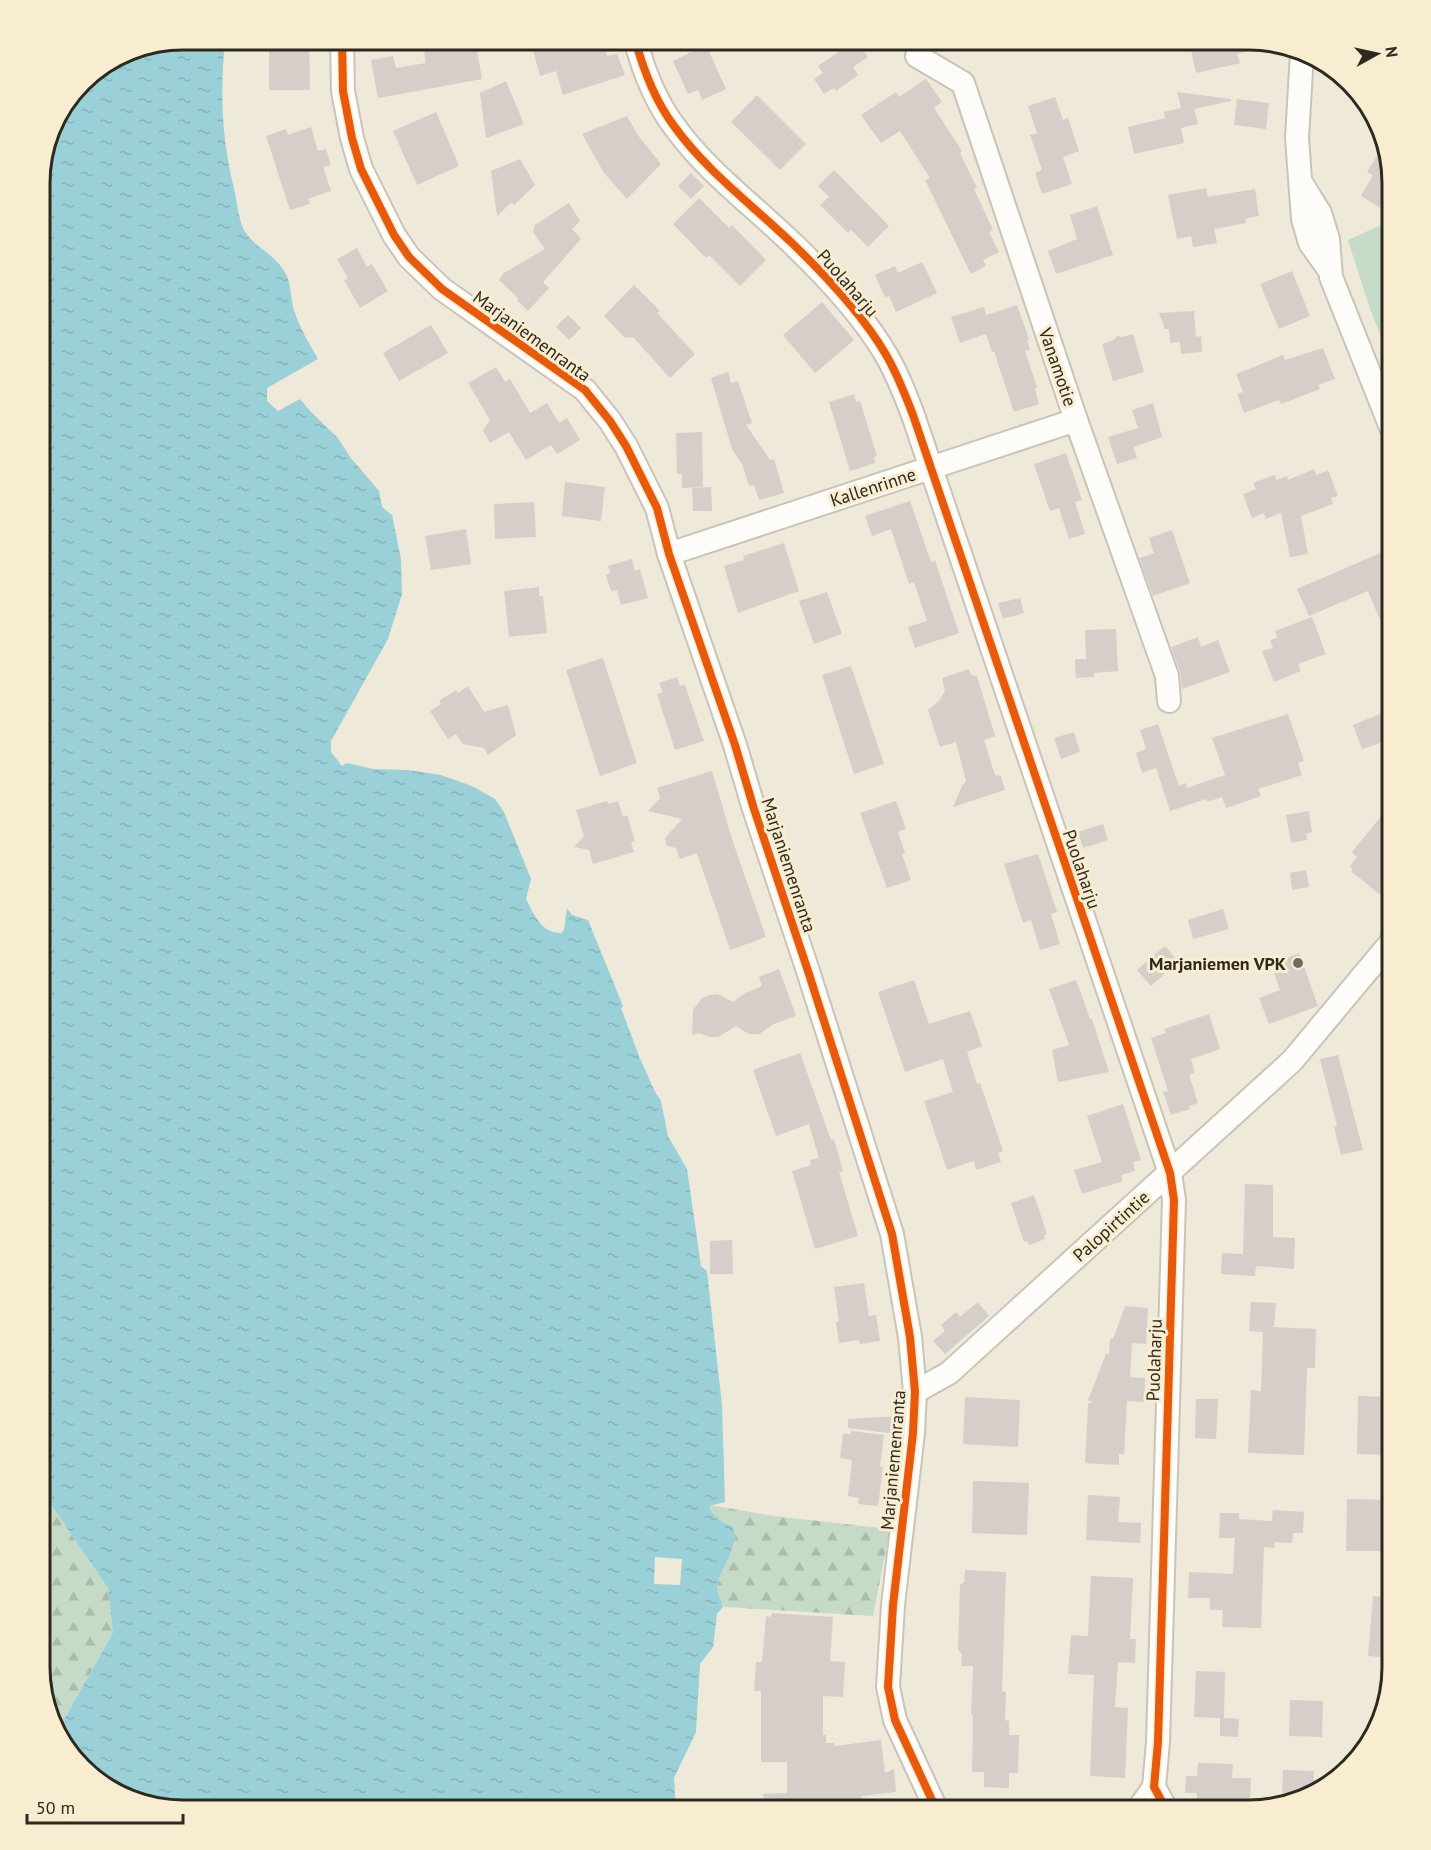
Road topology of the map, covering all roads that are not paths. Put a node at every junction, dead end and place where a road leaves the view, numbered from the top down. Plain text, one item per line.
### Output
1 (342, 50) edge
2 (639, 50) edge
3 (917, 56) dead end
4 (1302, 61) edge
5 (1382, 404) edge
6 (1076, 420) junction
7 (930, 469) junction
8 (669, 554) junction
9 (1169, 701) dead end
10 (1382, 952) edge
11 (1170, 1173) junction
12 (915, 1392) junction
13 (1154, 1787) junction
14 (932, 1800) edge
15 (1145, 1800) edge
16 (1161, 1800) edge

1 - 8 street, Marjaniemenranta
2 - 7 street, Puolaharju
3 - 6 street, Vanamotie
4 - 5 street
6 - 7 street, Kallenrinne
6 - 9 street, Vanamotie
7 - 8 street, Kallenrinne
7 - 11 street, Puolaharju
8 - 12 street, Marjaniemenranta
10 - 11 street, Palopirtintie
11 - 12 street, Palopirtintie
11 - 13 street, Puolaharju
12 - 14 street, Marjaniemenranta
13 - 15 street
13 - 16 street

